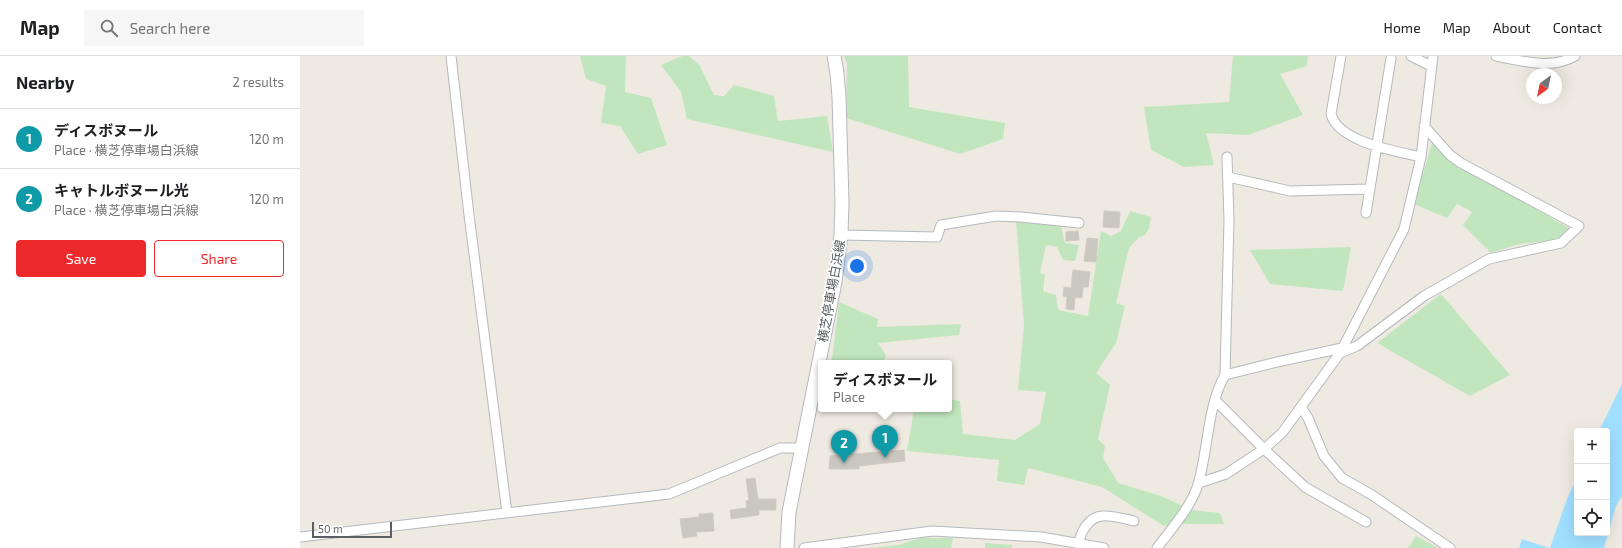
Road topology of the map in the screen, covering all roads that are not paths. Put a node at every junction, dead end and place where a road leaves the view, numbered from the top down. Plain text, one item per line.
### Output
1 (451, 56) edge
2 (834, 56) edge
3 (1341, 56) edge
4 (1411, 56) edge
5 (1433, 56) edge
6 (1496, 56) edge
7 (1575, 56) edge
8 (1391, 58) dead end
9 (1431, 66) junction
10 (1424, 126) junction
11 (1377, 146) junction
12 (1227, 157) dead end
13 (1421, 157) junction
14 (1228, 177) junction
15 (1370, 189) junction
16 (1366, 213) dead end
17 (1079, 223) dead end
18 (842, 235) junction
19 (1341, 350) junction
20 (819, 360) edge
21 (818, 365) edge
22 (1225, 375) junction
23 (1215, 400) junction
24 (1301, 407) junction
25 (801, 448) junction
26 (1264, 449) junction
27 (1199, 483) junction
28 (507, 513) junction
29 (1134, 521) dead end
30 (1366, 522) dead end
31 (300, 537) edge
32 (1079, 544) junction
33 (787, 548) edge
34 (804, 548) edge
35 (1104, 548) edge
36 (1157, 548) edge
37 (1450, 548) edge

1 - 28 street
2 - 18 main road, 横芝停車場白浜線
3 - 11 street
4 - 9 street
5 - 9 street
6 - 7 street
8 - 11 street
9 - 10 street
10 - 13 street
10 - 19 street
11 - 13 street
11 - 15 street
12 - 14 street
13 - 19 street
14 - 15 street
14 - 22 street
15 - 16 street
17 - 18 street
18 - 20 main road, 横芝停車場白浜線
19 - 22 street
19 - 24 street
21 - 25 main road, 横芝停車場白浜線
22 - 23 street
23 - 26 street
23 - 27 street
24 - 26 street
24 - 37 street
25 - 28 street
25 - 33 main road, 横芝停車場白浜線
26 - 27 street
26 - 30 street
27 - 36 street
28 - 31 street
29 - 32 street
32 - 34 street
32 - 35 street

